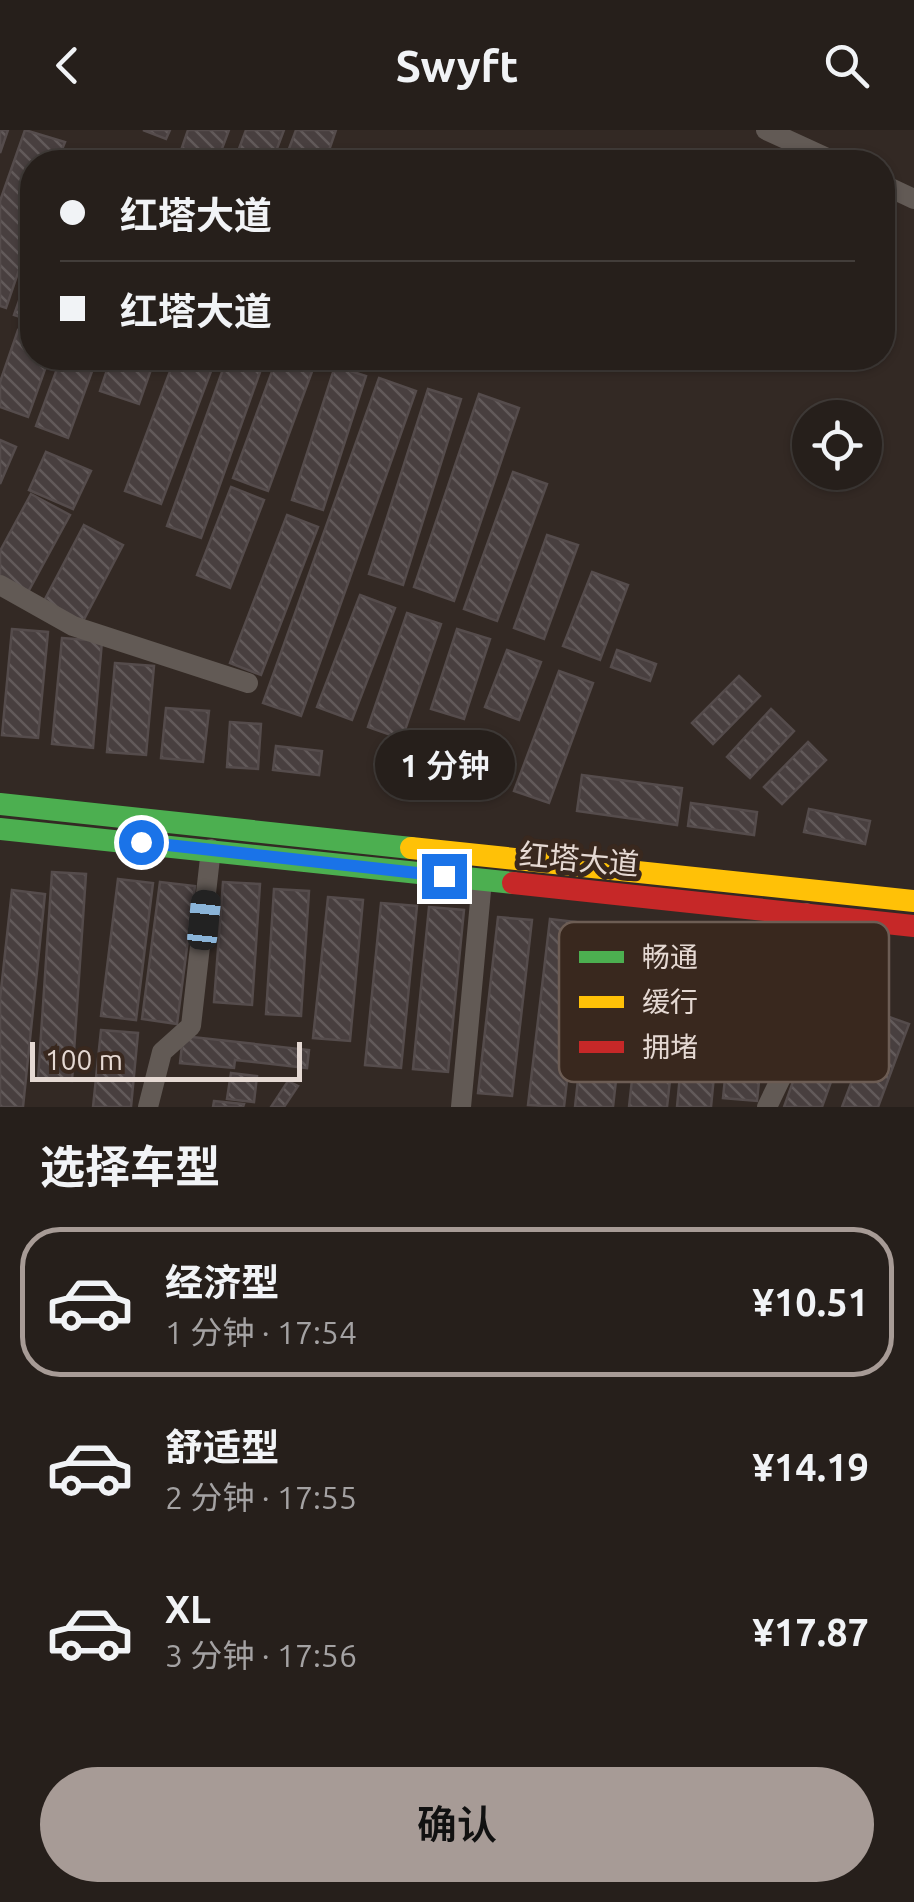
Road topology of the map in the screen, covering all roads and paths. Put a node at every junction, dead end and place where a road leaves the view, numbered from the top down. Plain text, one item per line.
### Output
1 (766, 130) edge
2 (810, 150) edge
3 (0, 585) edge
4 (248, 683) dead end
5 (0, 804) edge
6 (0, 829) edge
7 (212, 849) junction
8 (482, 880) junction
9 (914, 901) edge
10 (806, 913) junction
11 (805, 922) edge
12 (881, 922) edge
13 (889, 923) edge
14 (914, 926) edge
15 (779, 1082) edge
16 (467, 1105) edge
17 (148, 1107) edge
18 (766, 1107) edge

1 - 2 street
3 - 4 street
5 - 9 main road, 红塔大道
6 - 7 main road, 红塔大道
7 - 8 main road, 红塔大道
7 - 17 street
8 - 10 main road, 红塔大道
8 - 16 street
10 - 11 street
10 - 12 main road, 红塔大道
13 - 14 main road, 红塔大道
15 - 18 street

